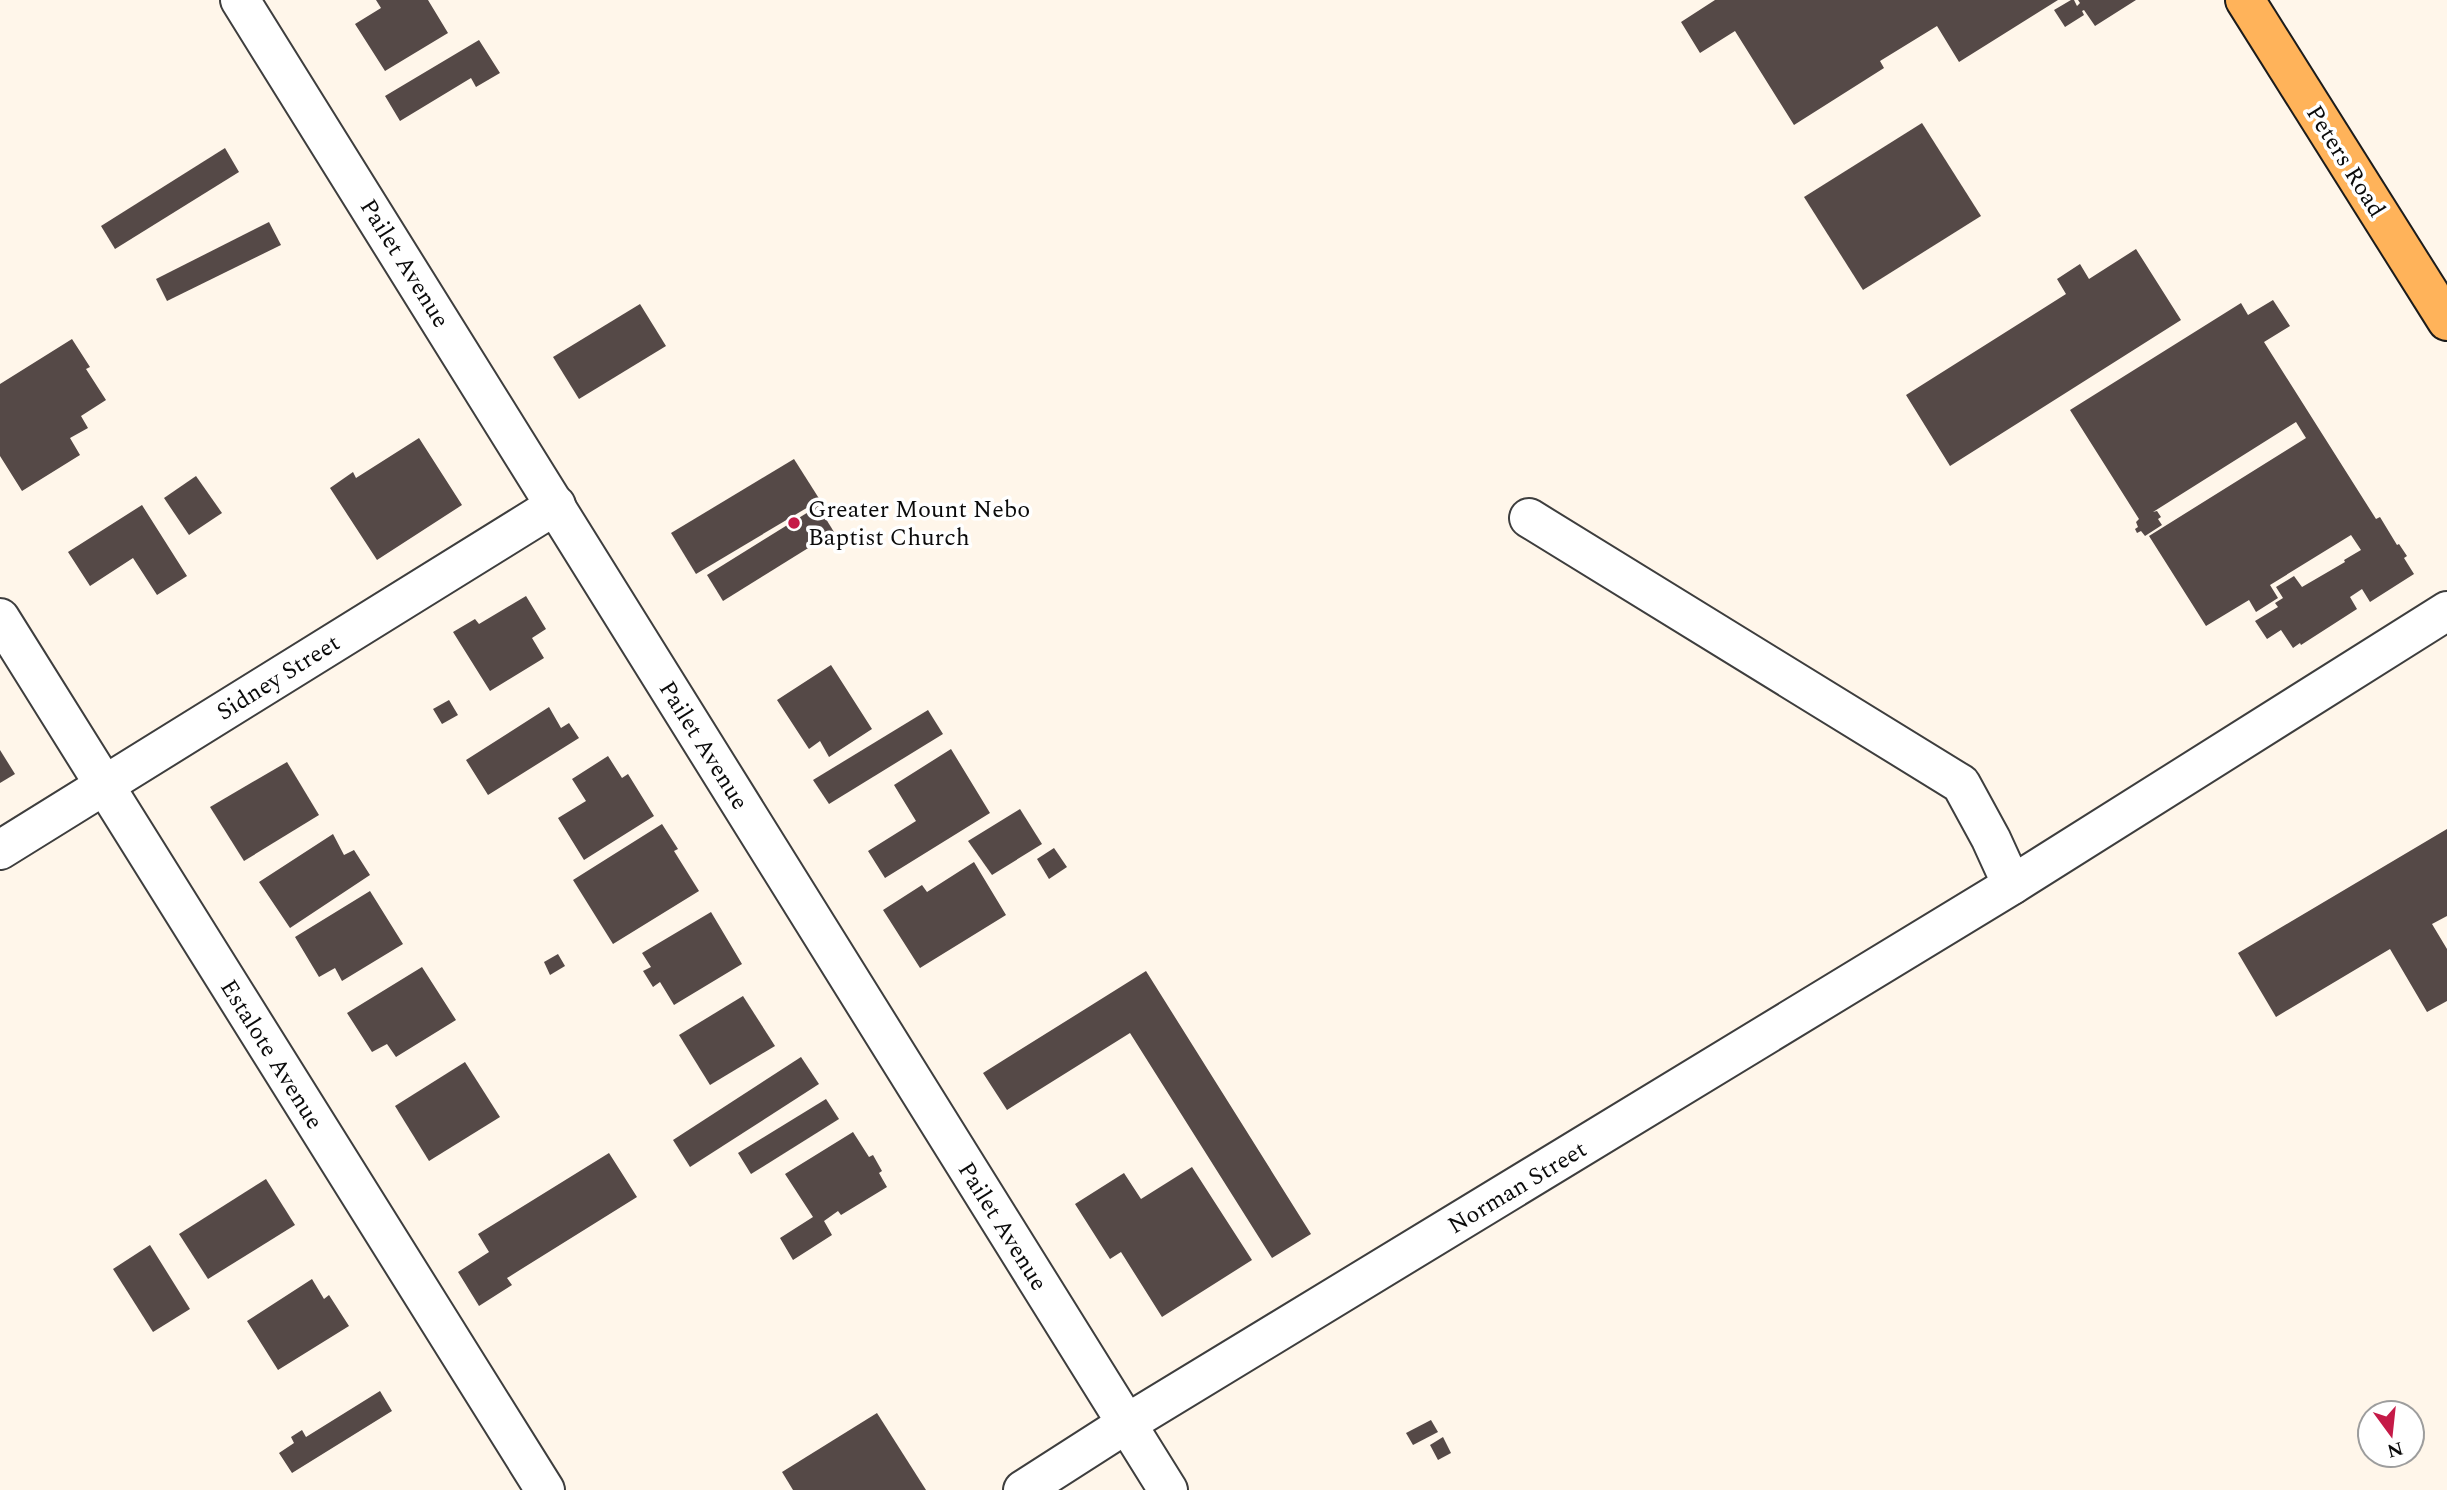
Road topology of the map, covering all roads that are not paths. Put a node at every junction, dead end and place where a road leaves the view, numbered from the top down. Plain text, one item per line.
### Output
1 (240, 0) edge
2 (2245, 0) edge
3 (2447, 321) edge
4 (556, 505) junction
5 (1529, 518) dead end
6 (2447, 611) edge
7 (0, 618) edge
8 (104, 784) junction
9 (0, 850) edge
10 (2012, 885) junction
11 (1126, 1424) junction
12 (545, 1490) edge
13 (1023, 1490) edge
14 (1168, 1490) edge

1 - 4 street, Pailet Avenue
2 - 3 main road, Peters Road
4 - 8 street, Sidney Street
4 - 11 street, Pailet Avenue
5 - 10 street
6 - 10 street, Norman Street
7 - 8 street, Estalote Avenue
8 - 9 street, Sidney Street
8 - 12 street, Estalote Avenue
10 - 11 street, Norman Street
11 - 13 street, Norman Street
11 - 14 street, Pailet Avenue

